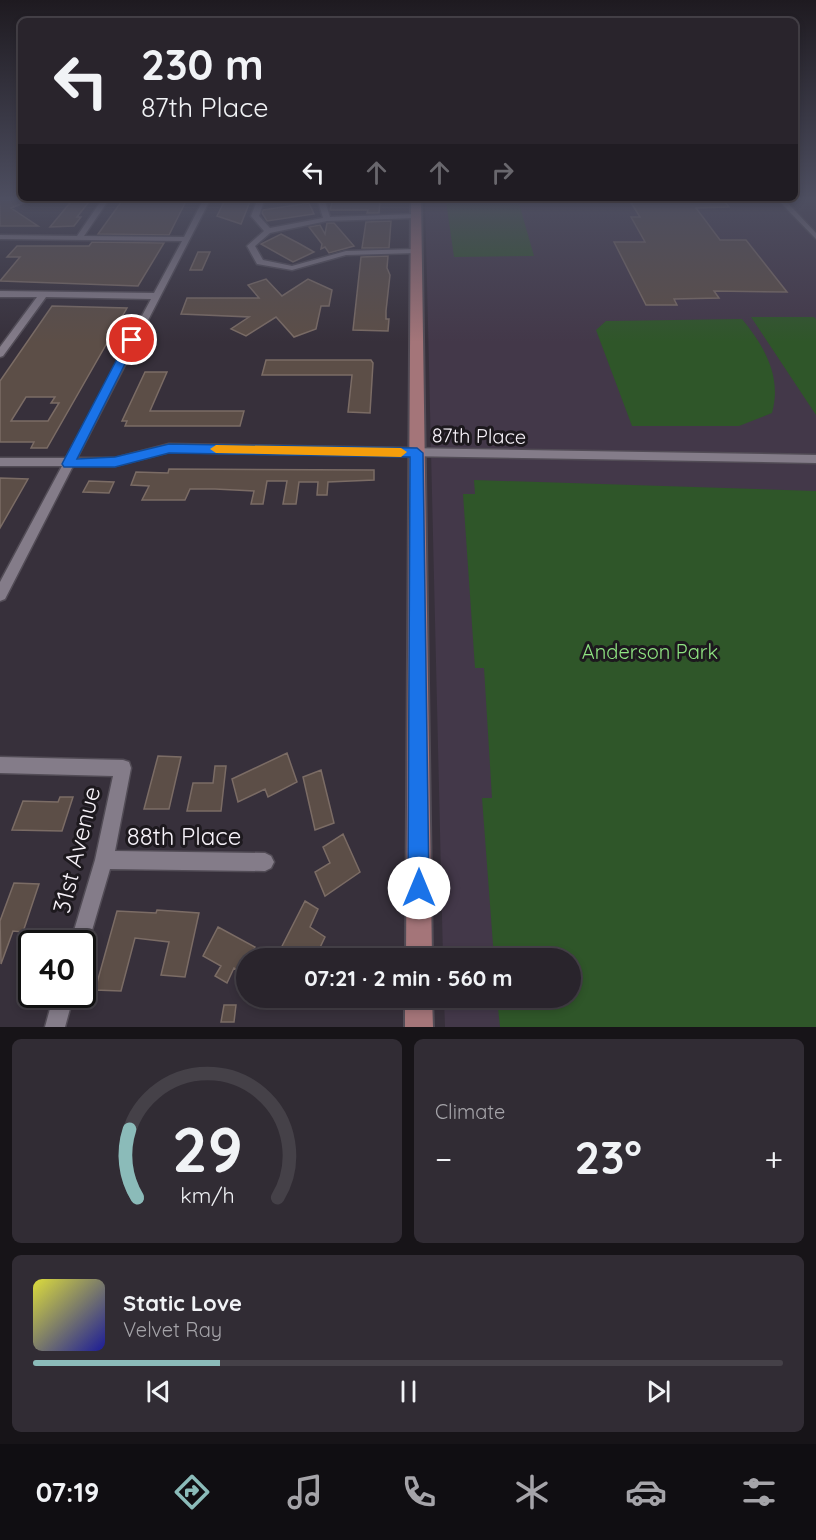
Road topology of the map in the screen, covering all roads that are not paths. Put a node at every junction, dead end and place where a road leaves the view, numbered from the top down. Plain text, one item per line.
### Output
1 (182, 246) edge
2 (251, 246) edge
3 (417, 246) edge
4 (417, 251) junction
5 (0, 294) edge
6 (44, 294) junction
7 (154, 296) junction
8 (0, 354) edge
9 (417, 453) junction
10 (816, 459) edge
11 (0, 462) edge
12 (68, 464) junction
13 (0, 595) edge
14 (0, 765) edge
15 (104, 860) junction
16 (265, 862) dead end
17 (83, 930) edge
18 (419, 948) edge
19 (60, 1008) edge
20 (419, 1008) edge
21 (55, 1027) edge
22 (419, 1027) edge

1 - 7 street
2 - 4 street
3 - 4 street
4 - 9 street
5 - 6 street
6 - 7 street
6 - 8 street
7 - 12 street
9 - 10 street, 87th Place
9 - 12 street, 87th Place
9 - 18 street
11 - 12 street, 87th Place
12 - 13 street
14 - 15 street, 31st Avenue
15 - 16 street, 88th Place
15 - 17 street, 31st Avenue
19 - 21 street
20 - 22 street

